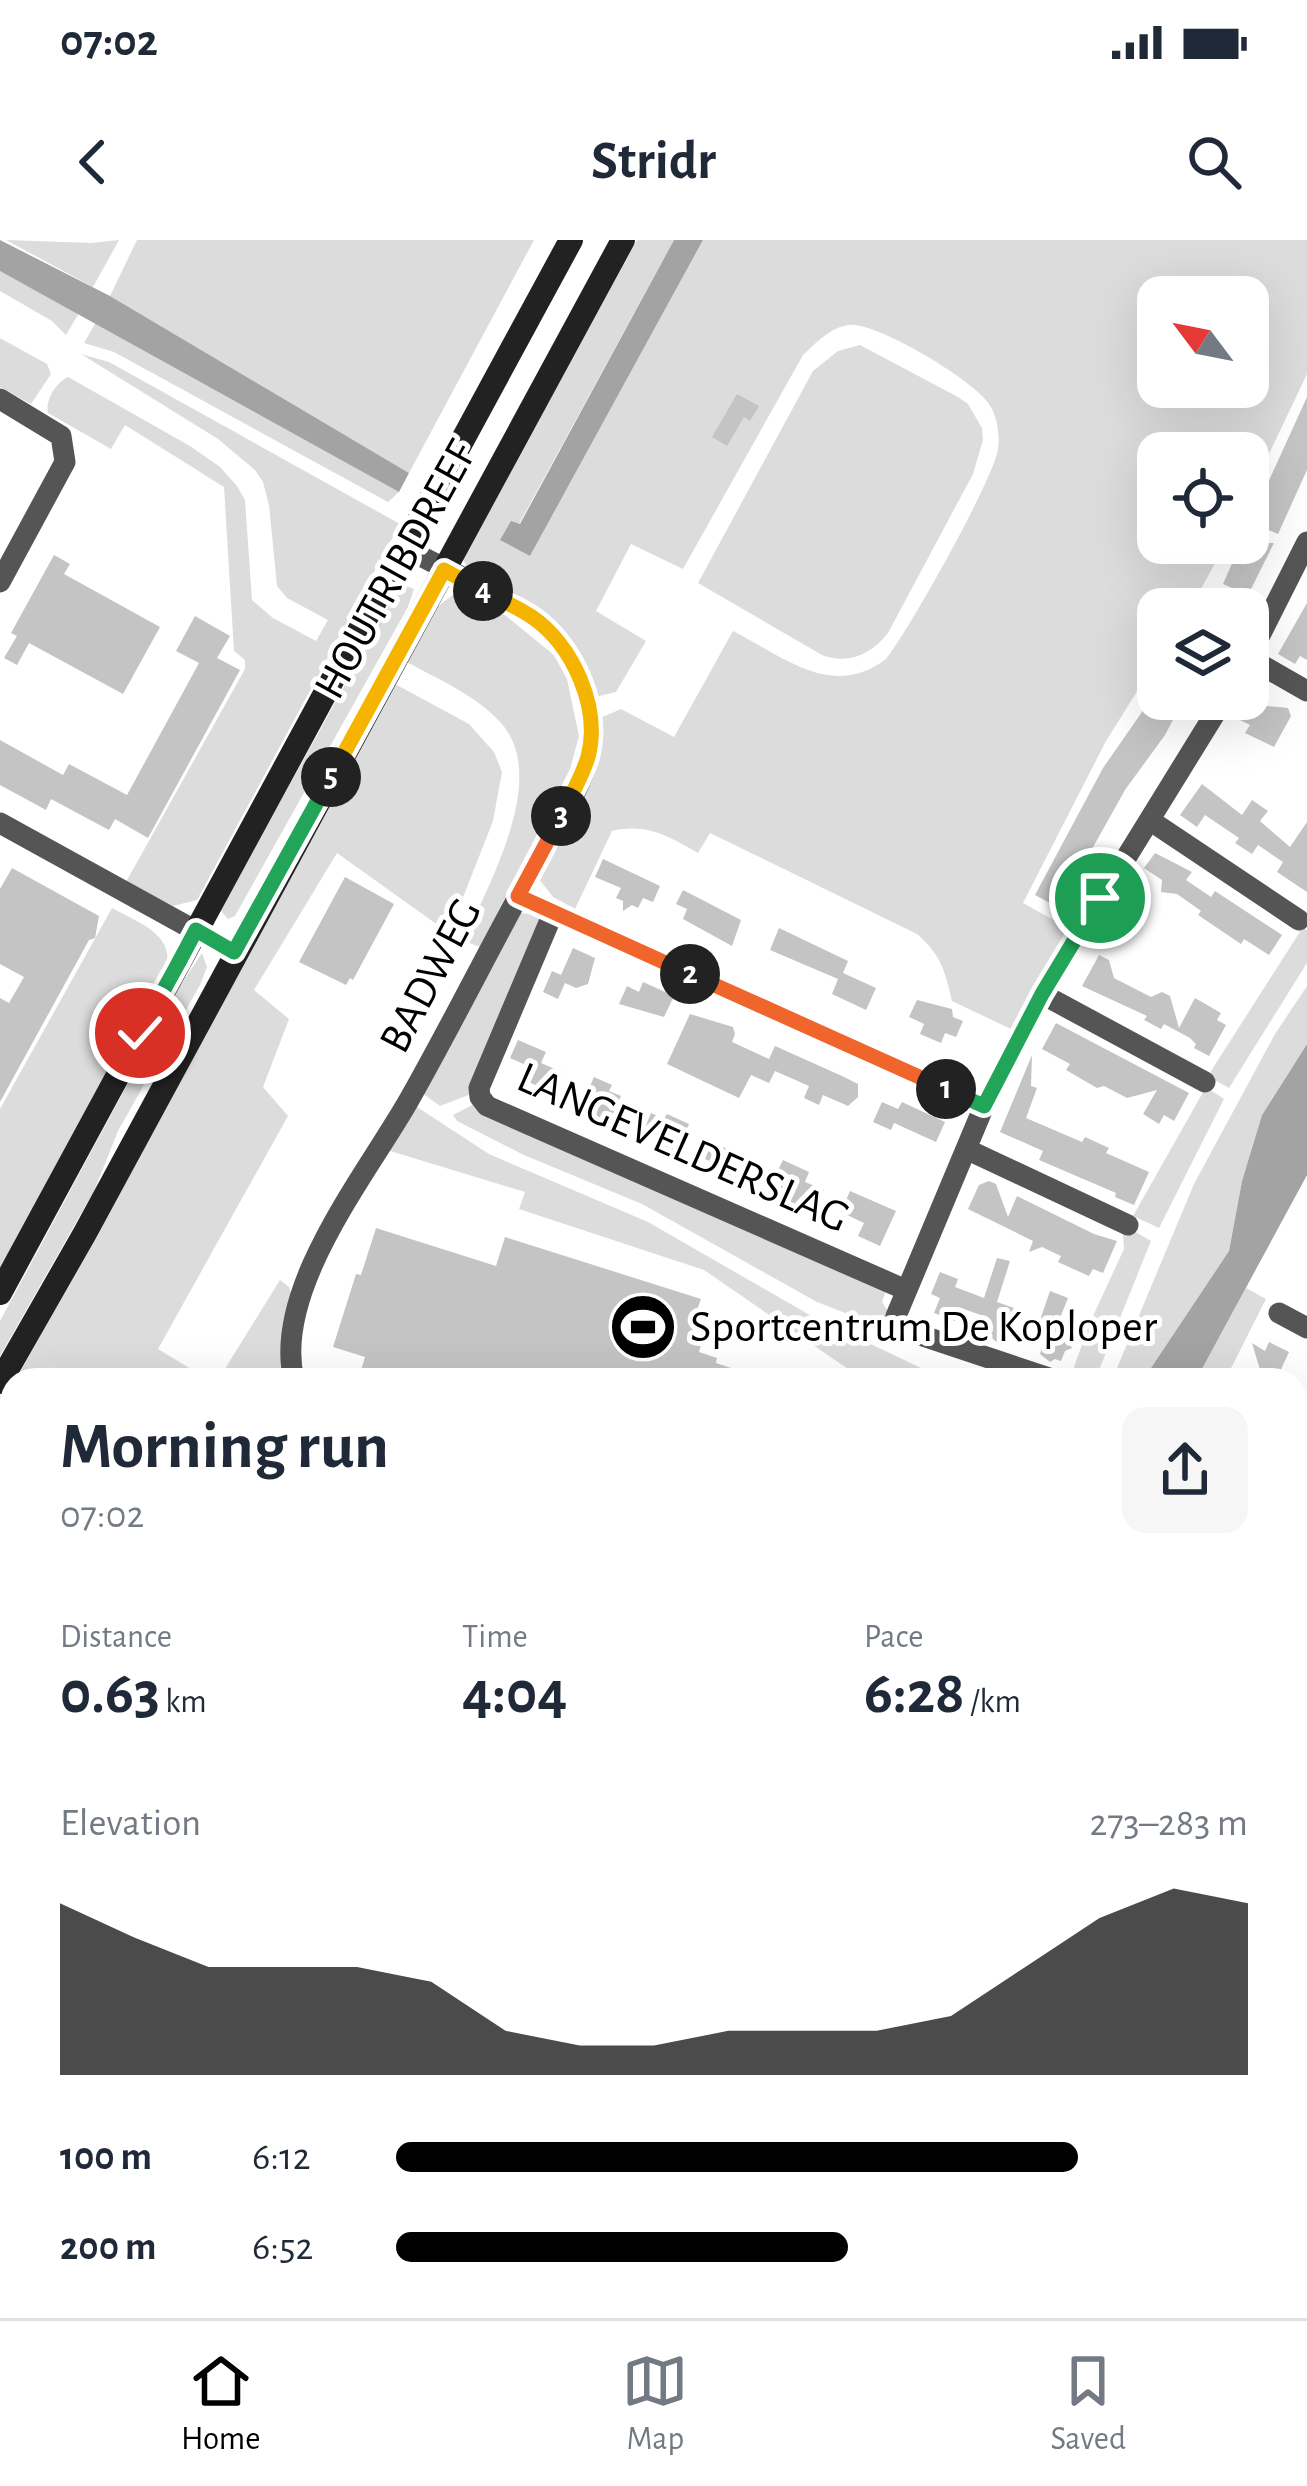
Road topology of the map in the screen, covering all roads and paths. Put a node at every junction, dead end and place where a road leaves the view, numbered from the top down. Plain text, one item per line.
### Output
1 (572, 240) edge
2 (623, 240) edge
3 (0, 399) edge
4 (1307, 542) edge
5 (404, 547) junction
6 (444, 570) junction
7 (0, 582) edge
8 (1269, 617) edge
9 (1269, 670) edge
10 (1307, 691) edge
11 (1211, 720) edge
12 (1150, 821) junction
13 (0, 823) edge
14 (518, 896) junction
15 (553, 913) junction
16 (1299, 920) dead end
17 (196, 930) junction
18 (234, 952) junction
19 (1042, 994) junction
20 (1205, 1082) dead end
21 (984, 1106) junction
22 (966, 1149) junction
23 (1128, 1225) dead end
24 (906, 1290) junction
25 (0, 1293) edge
26 (1279, 1313) dead end
27 (1307, 1328) edge
28 (8, 1368) edge
29 (294, 1368) edge
30 (1019, 1368) edge

1 - 5 main road, HOUTRIBDREEF
2 - 6 main road, HOUTRIBDREEF
3 - 7 street
4 - 8 street
5 - 6 street, BADWEG
5 - 17 main road, HOUTRIBDREEF
6 - 14 street, BADWEG
6 - 18 main road, HOUTRIBDREEF
9 - 10 street
11 - 12 street
12 - 16 street
12 - 19 street
13 - 17 street
14 - 15 street
14 - 29 street, BADWEG
15 - 21 street
15 - 24 street, LANGEVELDERSLAG
17 - 18 street
17 - 25 main road, HOUTRIBDREEF
18 - 28 main road, HOUTRIBDREEF
19 - 20 street
19 - 21 street
21 - 22 street
22 - 23 street
22 - 24 street
24 - 30 street
26 - 27 street

